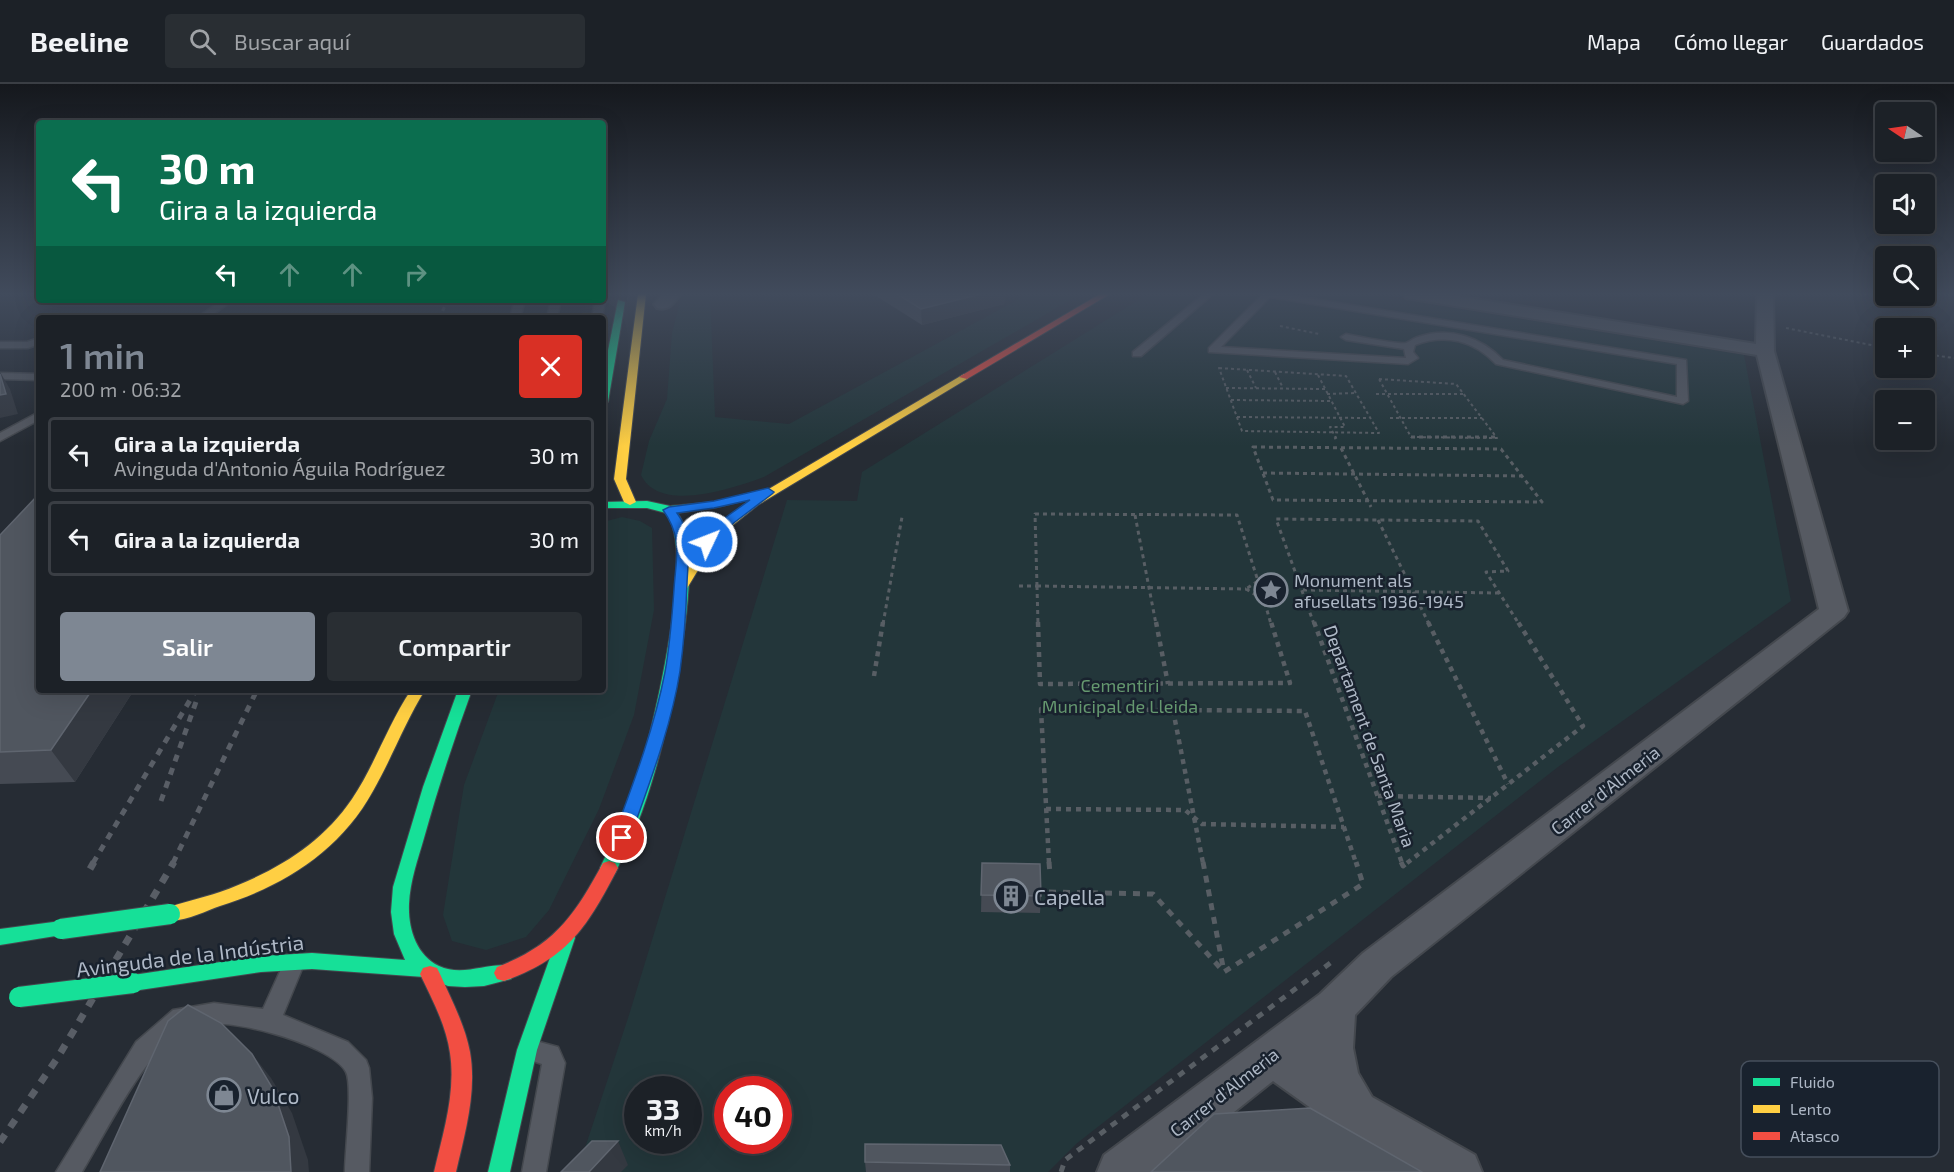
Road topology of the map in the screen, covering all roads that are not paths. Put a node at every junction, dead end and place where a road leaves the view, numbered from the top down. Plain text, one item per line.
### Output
1 (0, 345) edge
2 (29, 345) edge
3 (614, 345) edge
4 (637, 345) edge
5 (1015, 345) edge
6 (1148, 345) edge
7 (1219, 345) edge
8 (1394, 345) edge
9 (1411, 345) edge
10 (1479, 345) edge
11 (1577, 345) edge
12 (1724, 345) edge
13 (1765, 345) edge
14 (1408, 347) junction
15 (1765, 351) junction
16 (1137, 354) dead end
17 (0, 376) edge
18 (36, 377) edge
19 (606, 387) edge
20 (644, 403) dead end
21 (36, 417) edge
22 (0, 438) edge
23 (625, 455) junction
24 (768, 492) junction
25 (630, 502) junction
26 (606, 505) edge
27 (669, 510) junction
28 (681, 587) junction
29 (416, 693) edge
30 (464, 693) edge
31 (0, 937) edge
32 (566, 938) junction
33 (294, 962) junction
34 (426, 972) junction
35 (14, 997) dead end
36 (1335, 1007) junction
37 (270, 1020) junction
38 (527, 1050) junction
39 (1272, 1055) junction
40 (1359, 1114) junction
41 (68, 1172) edge
42 (357, 1172) edge
43 (445, 1172) edge
44 (499, 1172) edge
45 (534, 1172) edge
46 (1121, 1172) edge
47 (1458, 1172) edge

1 - 2 lane
3 - 19 main road
4 - 23 main road
5 - 24 main road
6 - 16 lane
7 - 14 lane
8 - 14 lane
9 - 14 lane
10 - 11 lane
12 - 15 street
13 - 15 street, Carrer d'Almeria
15 - 36 street, Carrer d'Almeria
17 - 18 lane
20 - 23 main road
21 - 22 lane
23 - 25 main road
24 - 27 main road
24 - 28 main road
25 - 26 main road
25 - 27 main road
27 - 28 main road
28 - 32 main road
29 - 31 main road, bridge
30 - 34 main road
32 - 34 main road, Avinguda de la Indústria
32 - 38 main road
33 - 34 main road, Avinguda de la Indústria
33 - 35 main road, Avinguda de la Indústria, bridge
33 - 37 lane
34 - 43 main road
36 - 39 street, Carrer d'Almeria
36 - 40 street
37 - 41 lane
37 - 42 lane
38 - 44 main road
38 - 45 lane
39 - 40 street
39 - 46 street, Carrer d'Almeria
40 - 47 street

